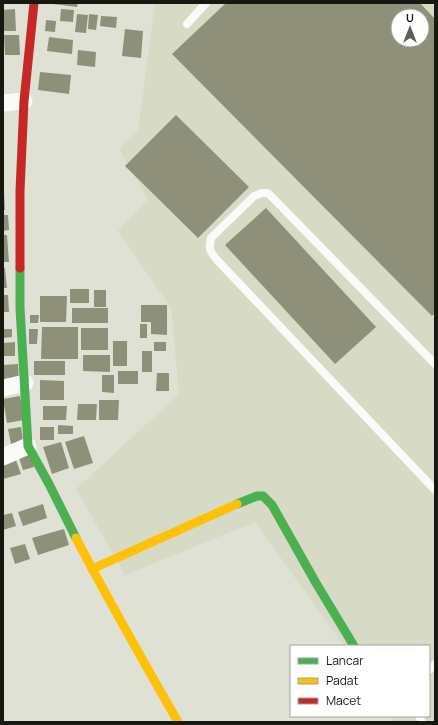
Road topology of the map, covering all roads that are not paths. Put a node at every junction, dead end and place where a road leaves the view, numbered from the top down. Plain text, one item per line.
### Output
1 (34, 3) edge
2 (206, 3) edge
3 (187, 24) dead end
4 (24, 101) junction
5 (3, 103) edge
6 (435, 364) edge
7 (25, 383) junction
8 (3, 388) edge
9 (28, 446) junction
10 (3, 457) edge
11 (435, 490) edge
12 (92, 569) junction
13 (353, 645) edge
14 (178, 722) edge

1 - 4 street
2 - 3 lane
4 - 5 street
4 - 7 street
6 - 11 lane
7 - 8 street
7 - 9 street
9 - 10 street
9 - 12 street
12 - 13 street
12 - 14 street

